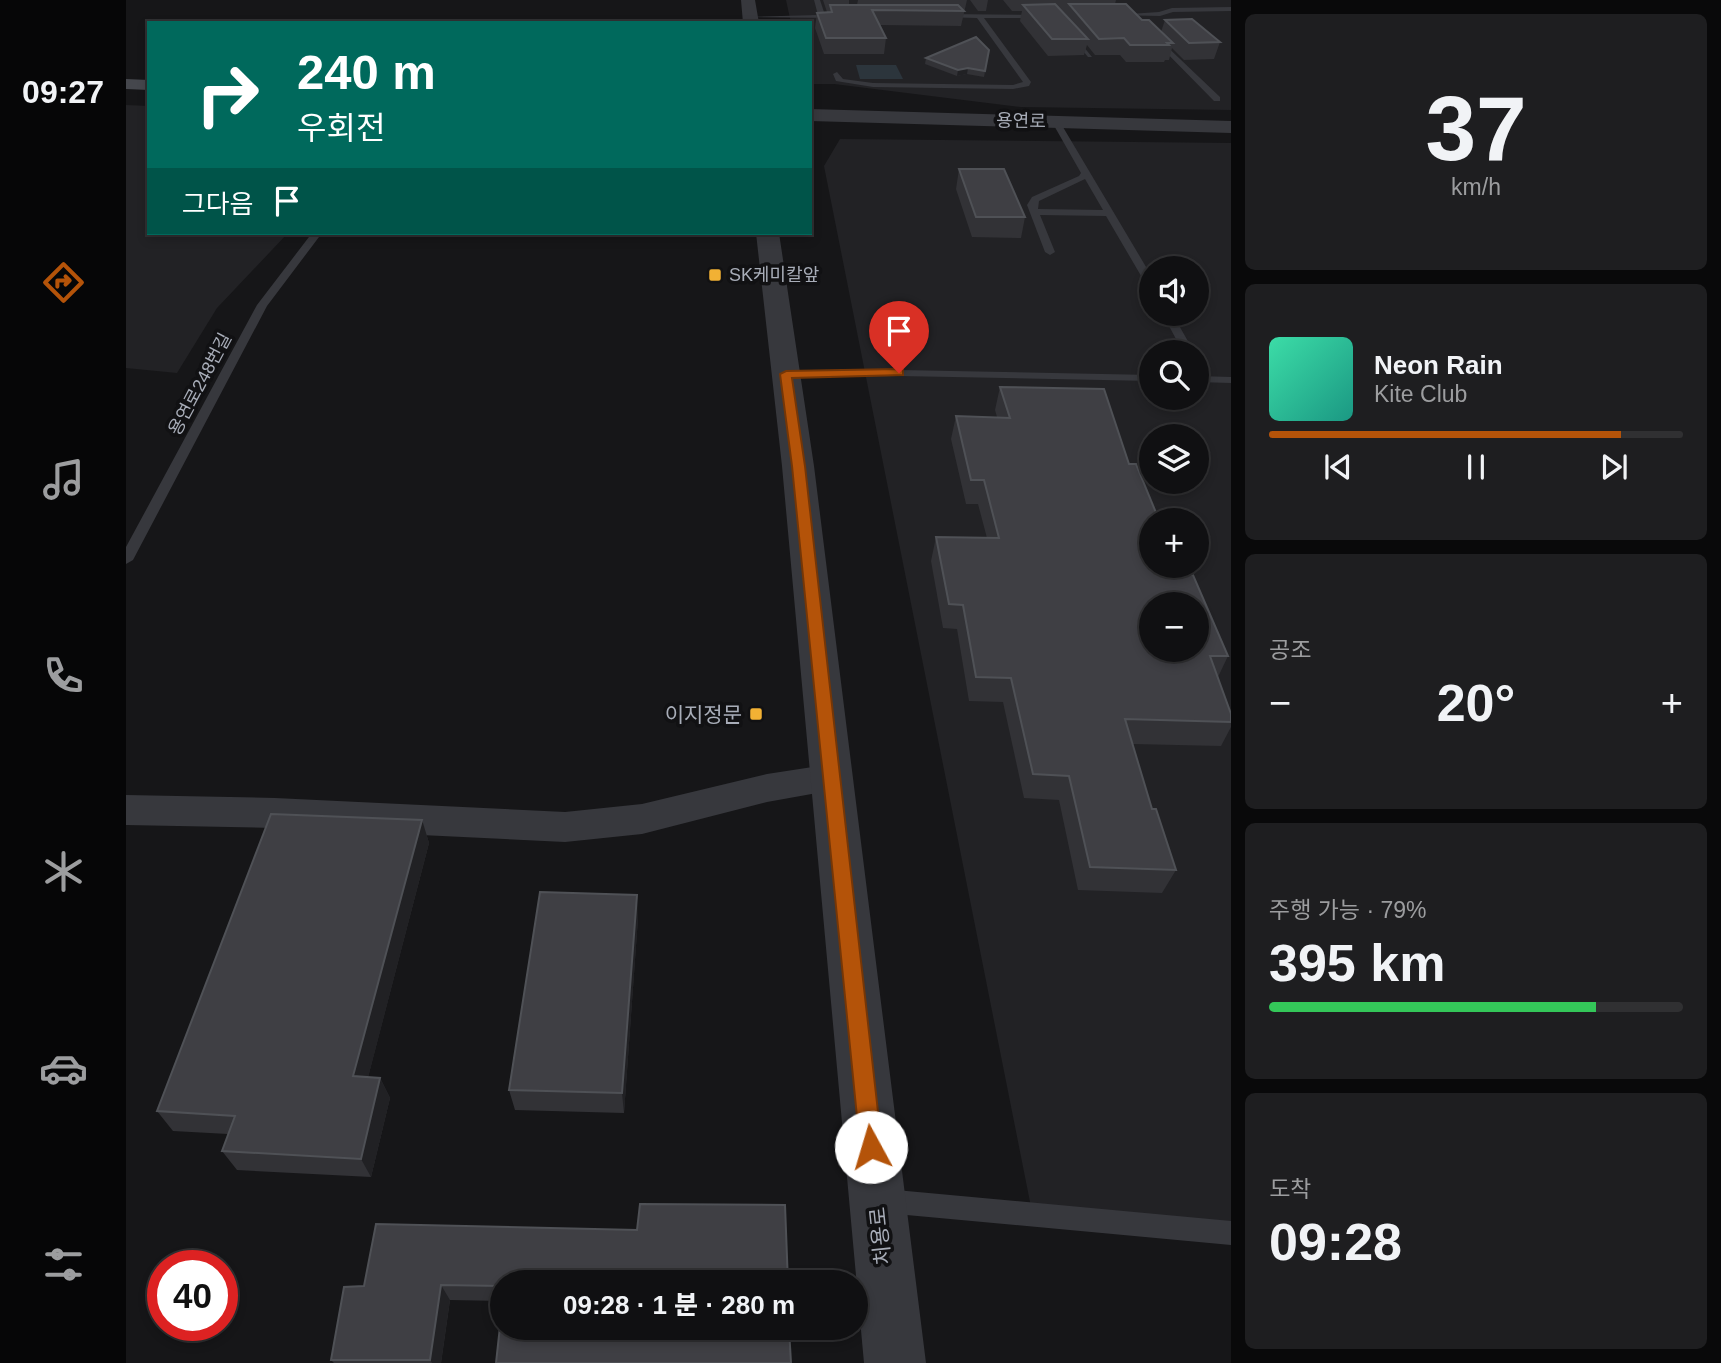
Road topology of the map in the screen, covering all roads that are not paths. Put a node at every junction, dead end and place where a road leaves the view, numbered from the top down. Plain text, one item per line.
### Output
1 (748, 0) edge
2 (817, 0) edge
3 (968, 6) dead end
4 (1119, 6) edge
5 (1231, 9) edge
6 (1106, 15) edge
7 (1132, 15) junction
8 (935, 16) edge
9 (977, 16) junction
10 (1055, 16) edge
11 (822, 17) junction
12 (845, 17) edge
13 (751, 20) edge
14 (1142, 24) edge
15 (1064, 26) edge
16 (1151, 34) edge
17 (1090, 56) edge
18 (837, 74) dead end
19 (126, 84) edge
20 (147, 85) edge
21 (1217, 99) dead end
22 (812, 115) edge
23 (1056, 122) junction
24 (1231, 127) edge
25 (1086, 172) junction
26 (1035, 212) junction
27 (1109, 213) junction
28 (315, 235) edge
29 (767, 235) edge
30 (1050, 251) dead end
31 (1139, 264) edge
32 (786, 374) junction
33 (1139, 378) edge
34 (1209, 379) edge
35 (1231, 380) edge
36 (126, 560) edge
37 (832, 778) junction
38 (126, 810) edge
39 (876, 1200) junction
40 (1231, 1233) edge
41 (895, 1363) edge

1 - 13 street
2 - 11 lane
3 - 9 lane
4 - 7 lane
5 - 7 lane
6 - 7 lane
7 - 14 lane
8 - 9 lane
9 - 10 lane
9 - 18 lane
11 - 12 lane
11 - 13 lane
15 - 17 lane
16 - 21 lane
19 - 20 main road
22 - 23 street, 용연로
23 - 24 street, 용연로
23 - 25 lane
25 - 26 lane
25 - 27 lane
26 - 27 lane
26 - 30 lane
27 - 31 lane
28 - 36 lane, 용연로248번길
29 - 32 street, 처용로
32 - 33 lane
32 - 37 street, 처용로
34 - 35 lane
37 - 38 street
37 - 39 street, 처용로
39 - 40 lane
39 - 41 street, 처용로

